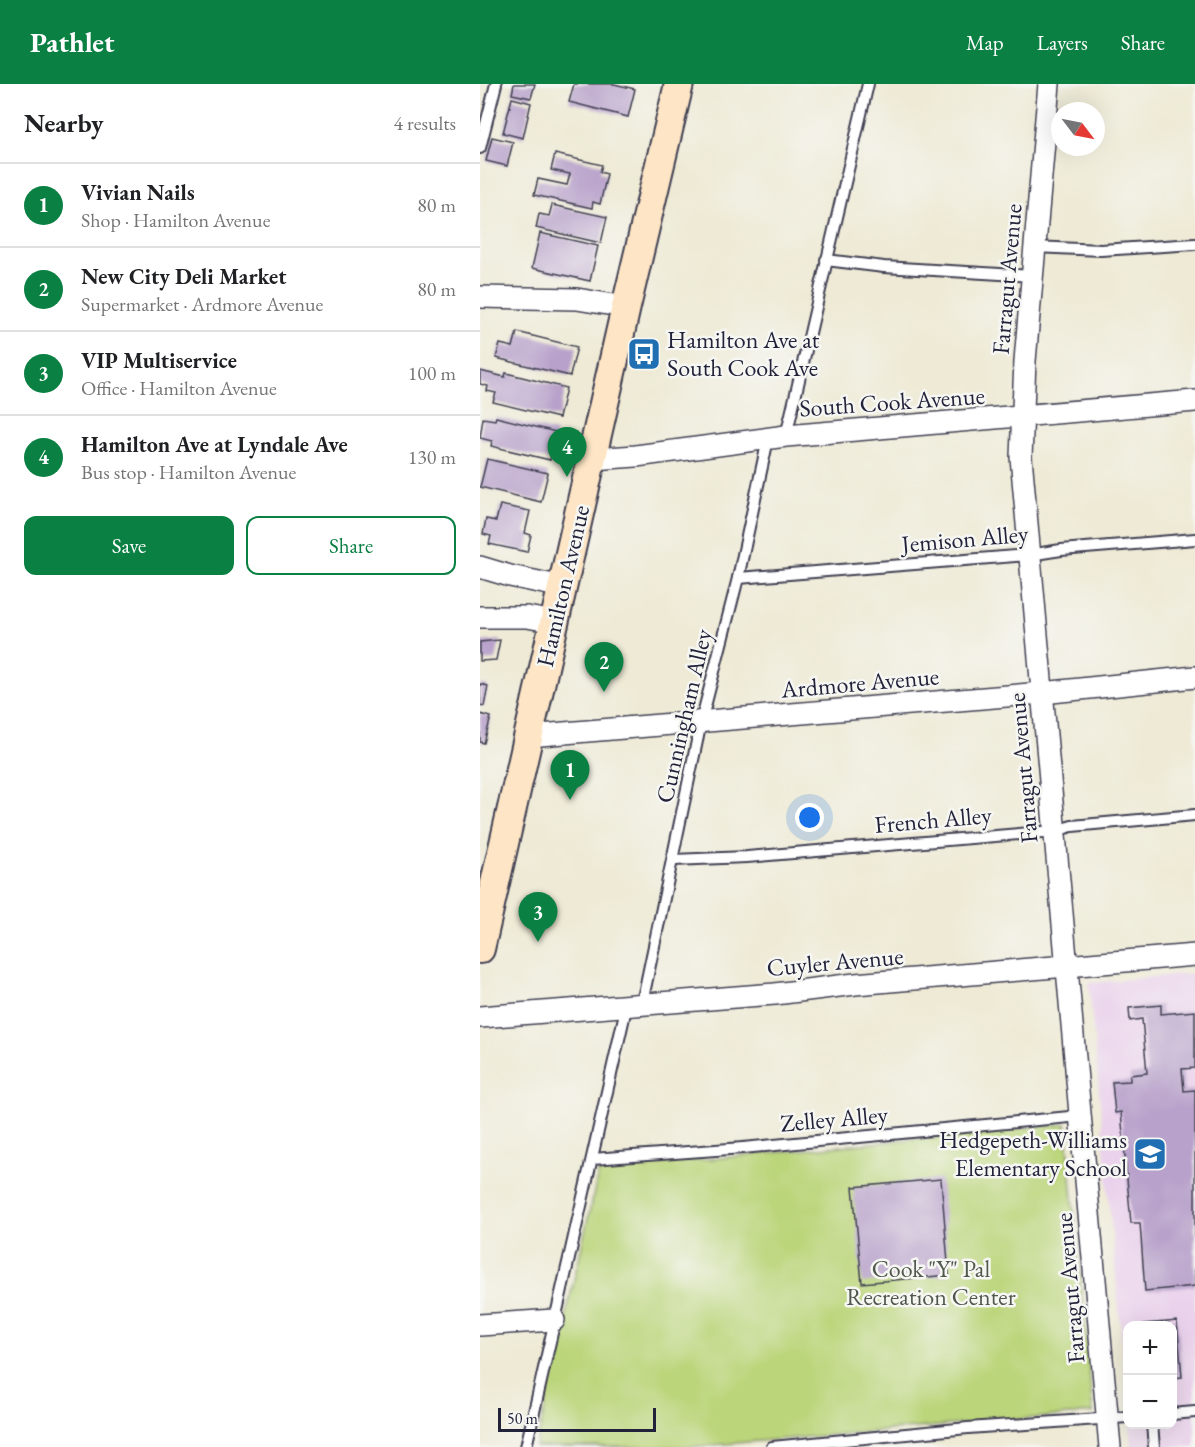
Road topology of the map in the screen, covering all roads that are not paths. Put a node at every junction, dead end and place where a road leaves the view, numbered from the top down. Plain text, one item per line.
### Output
1 (496, 84) edge
2 (679, 84) edge
3 (868, 84) edge
4 (1049, 84) edge
5 (480, 148) edge
6 (1195, 244) edge
7 (1034, 247) junction
8 (826, 260) junction
9 (1032, 276) junction
10 (480, 297) edge
11 (626, 307) junction
12 (1195, 401) edge
13 (1023, 417) junction
14 (777, 437) junction
15 (593, 459) junction
16 (1195, 539) edge
17 (1029, 555) junction
18 (480, 567) edge
19 (738, 578) junction
20 (563, 587) junction
21 (480, 617) edge
22 (555, 622) junction
23 (1195, 677) edge
24 (1042, 693) junction
25 (701, 722) junction
26 (528, 736) junction
27 (1195, 815) edge
28 (1055, 831) junction
29 (673, 860) junction
30 (488, 875) edge
31 (480, 949) edge
32 (1195, 955) edge
33 (1066, 967) junction
34 (634, 1003) junction
35 (480, 1017) edge
36 (1080, 1116) junction
37 (592, 1159) junction
38 (554, 1320) junction
39 (480, 1325) edge
40 (1195, 1412) edge
41 (1177, 1414) edge
42 (1118, 1418) edge
43 (1152, 1429) edge
44 (525, 1447) edge
45 (772, 1447) edge
46 (1110, 1447) edge
47 (1154, 1447) edge

1 - 5 lane
2 - 11 main road, Hamilton Avenue
3 - 8 lane, Cunningham Alley
4 - 7 street, Farragut Avenue
6 - 7 lane
7 - 9 street, Farragut Avenue
8 - 9 lane
8 - 14 lane, Cunningham Alley
9 - 13 street, Farragut Avenue
10 - 11 street
11 - 15 main road, Hamilton Avenue
12 - 13 street, South Cook Avenue
13 - 14 street, South Cook Avenue
13 - 17 street, Farragut Avenue
14 - 15 street, South Cook Avenue
14 - 19 lane, Cunningham Alley
15 - 20 main road, Hamilton Avenue
16 - 17 lane, Jemison Alley
17 - 19 lane, Jemison Alley
17 - 24 street, Farragut Avenue
18 - 20 street
19 - 25 lane, Cunningham Alley
20 - 22 main road, Hamilton Avenue
21 - 22 street
22 - 26 main road, Hamilton Avenue
23 - 24 street, Ardmore Avenue
24 - 25 street, Ardmore Avenue
24 - 28 street, Farragut Avenue
25 - 26 street, Ardmore Avenue
25 - 29 lane, Cunningham Alley
26 - 30 main road, Hamilton Avenue
27 - 28 lane, French Alley
28 - 29 lane, French Alley
28 - 33 street, Farragut Avenue
29 - 34 lane, Cunningham Alley
30 - 31 main road, Hamilton Avenue
32 - 33 street, Cuyler Avenue
33 - 34 street, Cuyler Avenue
33 - 36 street, Farragut Avenue
34 - 35 street, Cuyler Avenue
34 - 37 lane, Cunningham Alley
36 - 37 lane, Zelley Alley
36 - 42 street, Farragut Avenue
37 - 38 lane, Cunningham Alley
38 - 39 street
38 - 44 lane, Cunningham Alley
40 - 41 lane
42 - 45 lane
42 - 46 street, Farragut Avenue
43 - 47 lane

